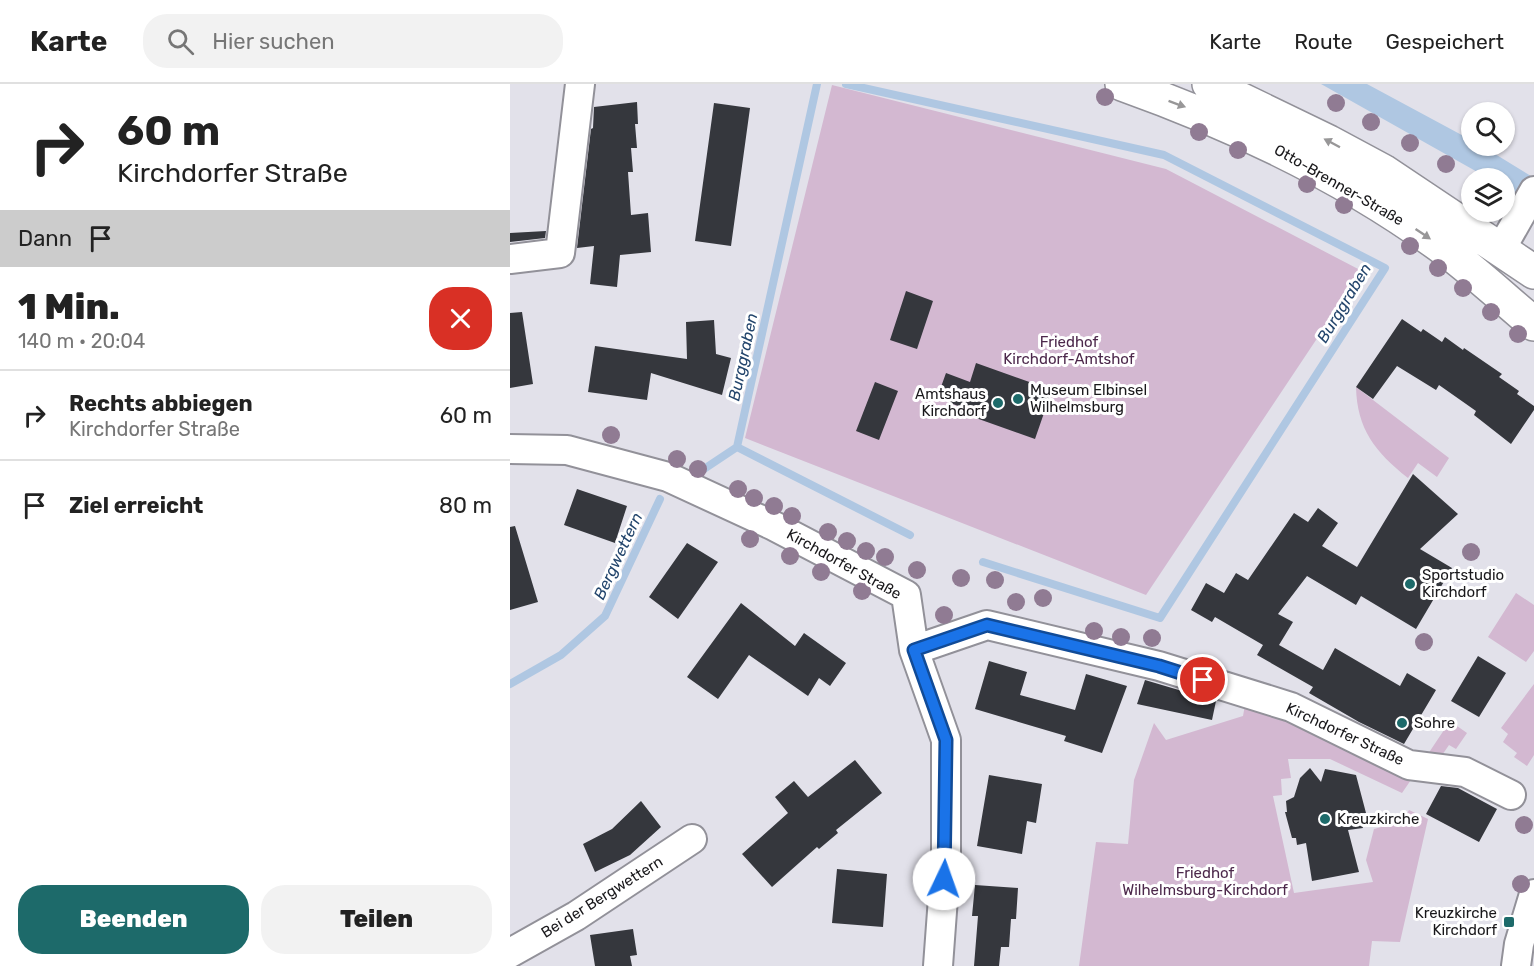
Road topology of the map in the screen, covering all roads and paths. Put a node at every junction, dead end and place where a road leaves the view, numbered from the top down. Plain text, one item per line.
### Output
1 (580, 84) edge
2 (1122, 84) edge
3 (1209, 84) edge
4 (1528, 201) edge
5 (1501, 249) junction
6 (510, 259) edge
7 (1534, 272) edge
8 (1534, 324) edge
9 (510, 449) edge
10 (914, 650) junction
11 (1511, 795) dead end
12 (692, 838) dead end
13 (1534, 894) edge
14 (510, 952) edge
15 (938, 966) edge
16 (1516, 966) edge

1 - 6 street
2 -> 8 main road, Otto-Brenner-Straße
5 -> 3 main road, Otto-Brenner-Straße
4 - 5 street
5 - 7 main road, Otto-Brenner-Straße
9 - 10 street, Kirchdorfer Straße
10 - 11 street, Kirchdorfer Straße
10 - 15 street
12 - 14 street, Bei der Bergwettern
13 - 16 street

